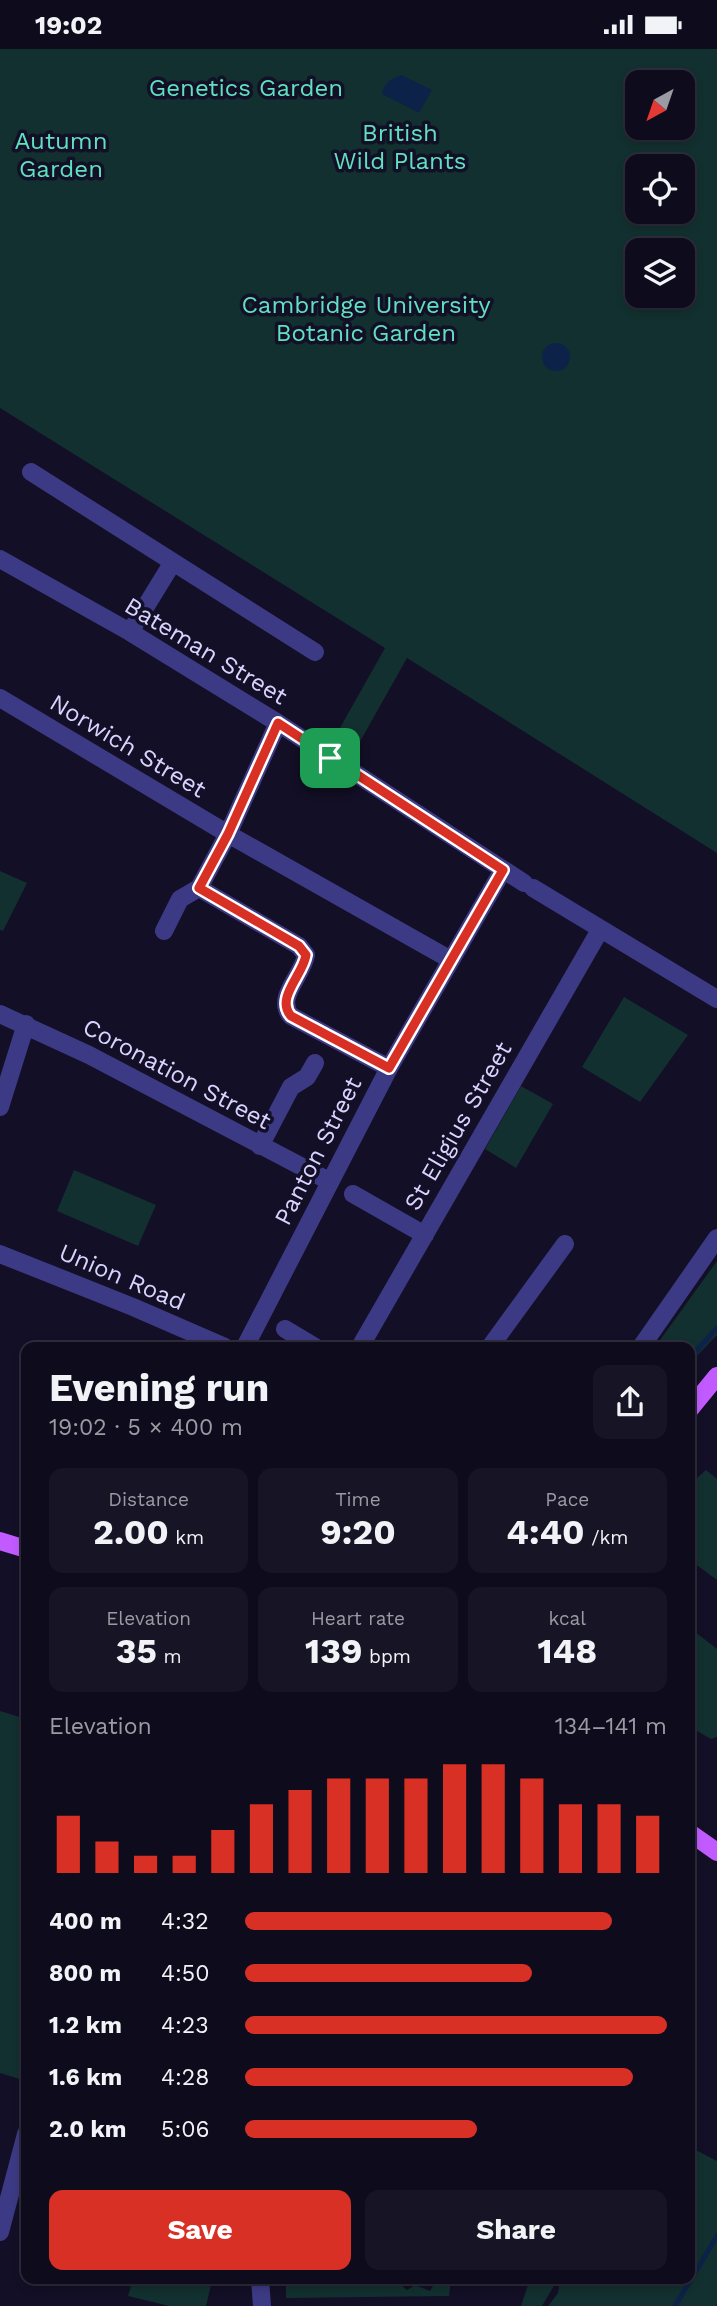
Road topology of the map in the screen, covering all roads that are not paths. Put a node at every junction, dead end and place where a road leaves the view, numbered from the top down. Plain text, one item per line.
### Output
1 (31, 472) dead end
2 (0, 559) edge
3 (173, 562) junction
4 (130, 632) junction
5 (315, 652) dead end
6 (0, 698) edge
7 (278, 723) junction
8 (228, 834) junction
9 (503, 870) junction
10 (199, 888) junction
11 (600, 930) junction
12 (164, 931) dead end
13 (451, 960) junction
14 (717, 999) edge
15 (0, 1014) edge
16 (26, 1024) junction
17 (315, 1063) dead end
18 (389, 1068) junction
19 (0, 1107) edge
20 (260, 1146) junction
21 (329, 1181) junction
22 (353, 1194) dead end
23 (425, 1235) junction
24 (717, 1238) edge
25 (565, 1244) dead end
26 (0, 1254) edge
27 (285, 1329) dead end
28 (214, 1342) edge
29 (248, 1342) edge
30 (307, 1342) edge
31 (363, 1342) edge
32 (494, 1342) edge
33 (644, 1342) edge
34 (717, 1376) edge
35 (695, 1403) edge
36 (0, 1541) edge
37 (21, 1547) edge
38 (695, 1837) edge
39 (717, 1852) edge
40 (21, 2153) edge
41 (0, 2232) edge
42 (260, 2284) edge
43 (262, 2306) edge

1 - 3 street
2 - 4 street, Bateman Street
3 - 4 street
3 - 5 street
4 - 7 street, Bateman Street
6 - 8 street, Norwich Street
7 - 8 street
7 - 9 street, Bateman Street
8 - 10 street
8 - 13 street, Norwich Street
9 - 11 street, Bateman Street
9 - 13 street, Panton Street
10 - 12 street
10 - 18 street
11 - 14 street, Bateman Street
11 - 23 street, St Eligius Street
13 - 18 street, Panton Street
15 - 16 street, Coronation Street
16 - 19 street
16 - 20 street, Coronation Street
17 - 20 street
18 - 21 street, Panton Street
20 - 21 street, Coronation Street
21 - 29 street, Panton Street
22 - 23 street
23 - 31 street, St Eligius Street
24 - 33 street
25 - 32 street
26 - 28 street, Union Road
27 - 30 street
34 - 35 main road
36 - 37 main road
38 - 39 main road
40 - 41 street
42 - 43 street

